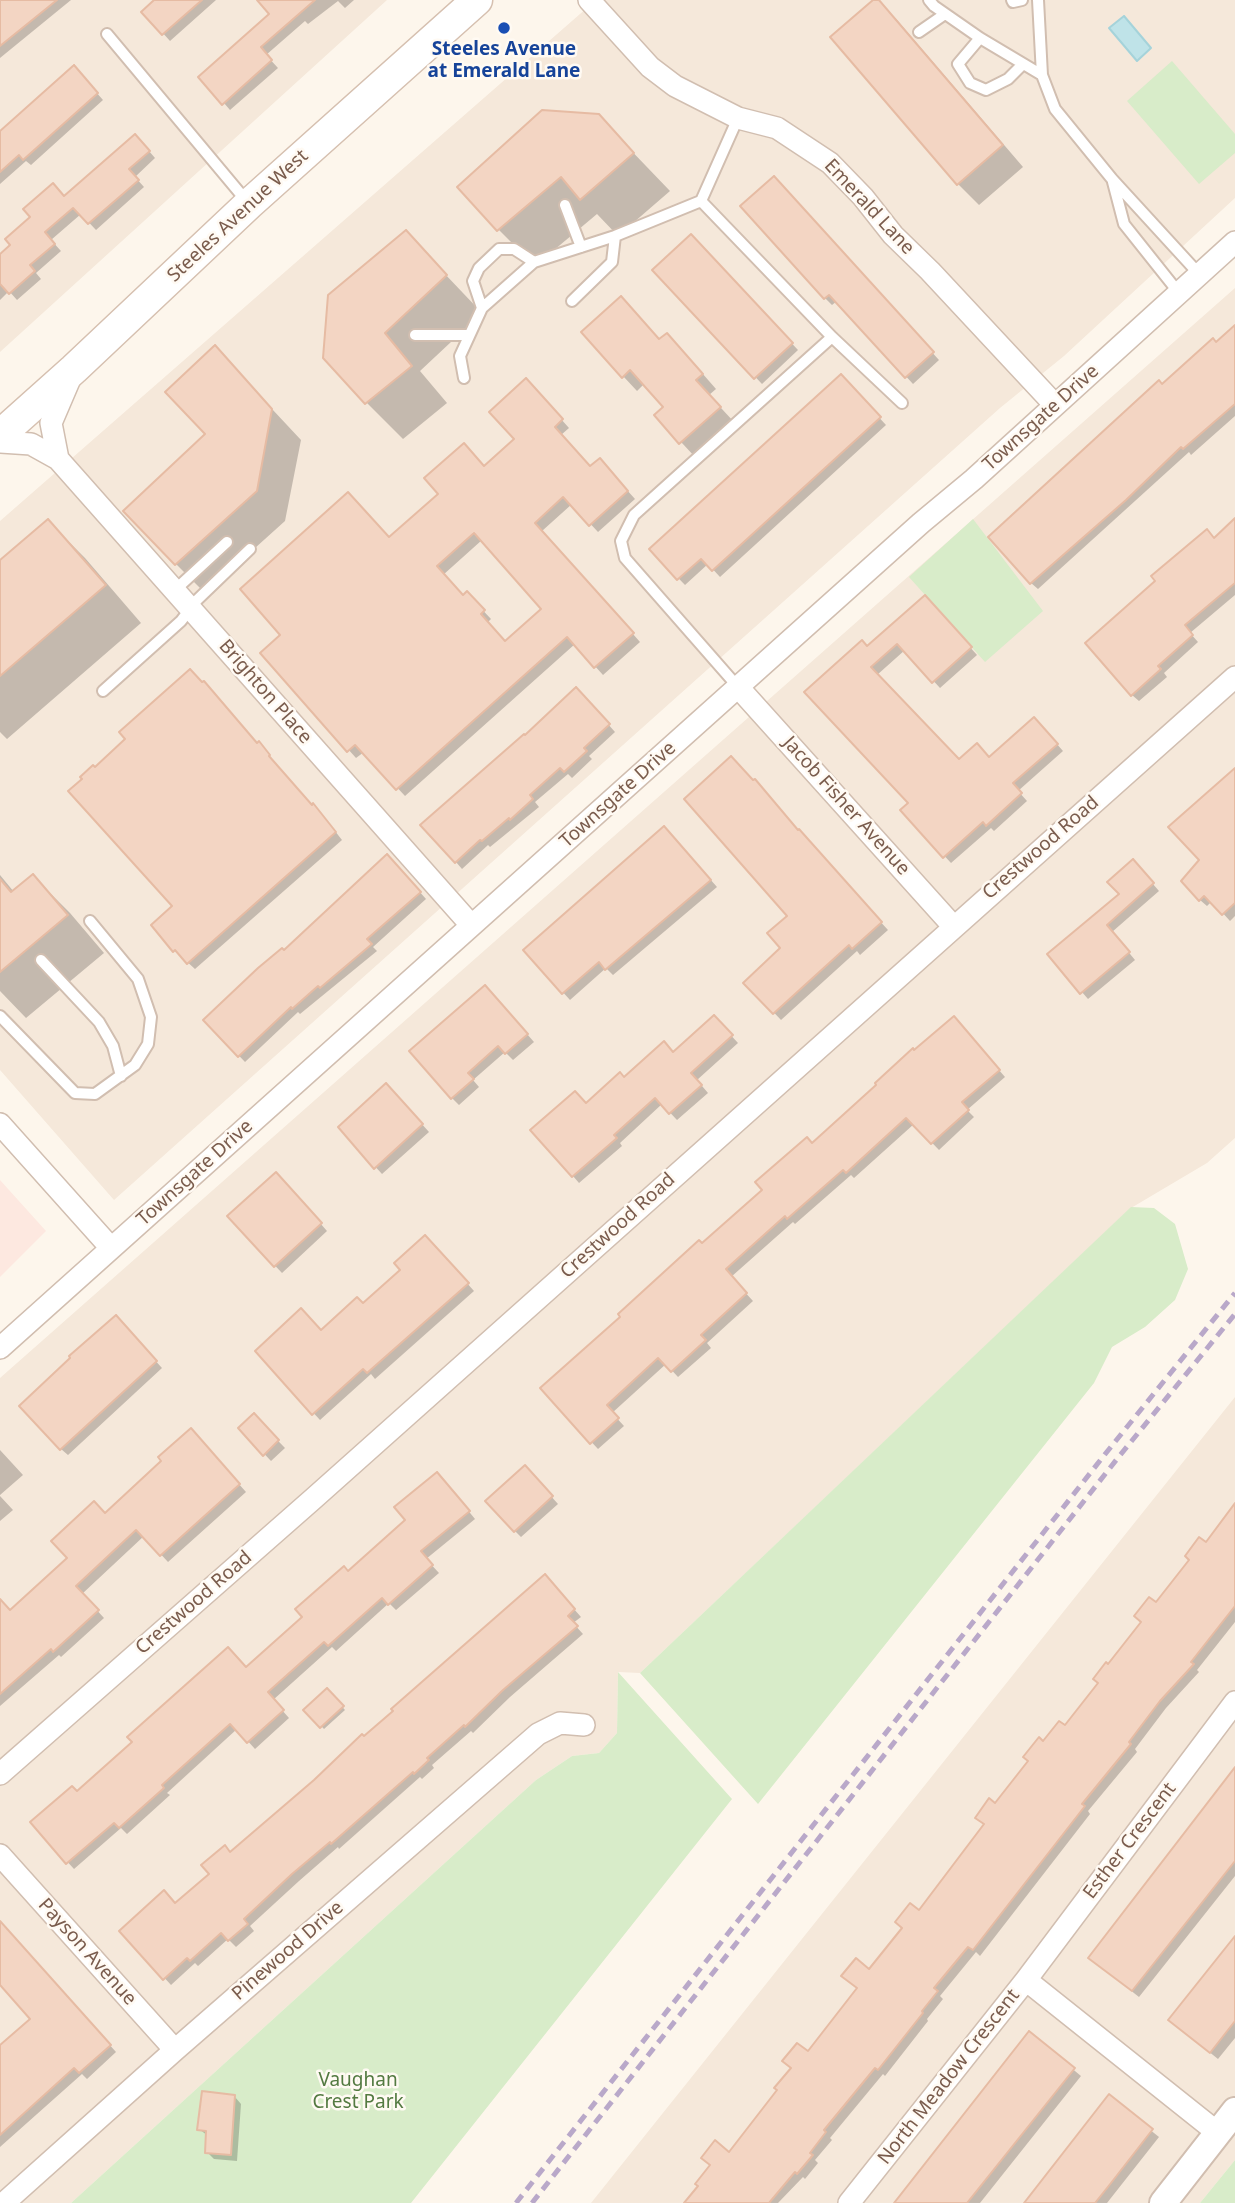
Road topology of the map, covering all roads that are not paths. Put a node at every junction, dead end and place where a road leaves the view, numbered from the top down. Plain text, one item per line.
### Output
1 (477, 0) edge
2 (589, 0) edge
3 (929, 0) edge
4 (1012, 0) edge
5 (1022, 0) edge
6 (1038, 0) edge
7 (946, 14) junction
8 (919, 32) dead end
9 (107, 34) dead end
10 (980, 38) junction
11 (1023, 64) junction
12 (1042, 75) junction
13 (738, 118) junction
14 (1112, 179) junction
15 (701, 201) junction
16 (249, 204) junction
17 (565, 205) dead end
18 (615, 236) junction
19 (1235, 242) edge
20 (581, 247) junction
21 (534, 262) junction
22 (1199, 274) junction
23 (1179, 293) junction
24 (572, 301) dead end
25 (482, 308) junction
26 (415, 335) dead end
27 (469, 335) junction
28 (832, 337) junction
29 (74, 369) junction
30 (464, 378) dead end
31 (902, 403) dead end
32 (1055, 405) junction
33 (0, 435) edge
34 (0, 442) edge
35 (58, 458) junction
36 (227, 542) dead end
37 (250, 549) dead end
38 (174, 590) junction
39 (190, 608) junction
40 (1235, 677) edge
41 (738, 687) junction
42 (103, 691) dead end
43 (90, 921) dead end
44 (471, 925) junction
45 (953, 926) junction
46 (41, 960) dead end
47 (0, 1016) edge
48 (121, 1076) junction
49 (0, 1124) edge
50 (111, 1248) junction
51 (0, 1348) edge
52 (1235, 1702) edge
53 (584, 1725) dead end
54 (0, 1774) edge
55 (0, 1855) edge
56 (1026, 1980) junction
57 (175, 2050) junction
58 (1235, 2111) edge
59 (1218, 2133) junction
60 (4, 2203) edge
61 (849, 2203) edge
62 (1163, 2203) edge

1 - 16 main road, Steeles Avenue West
2 - 13 street, Emerald Lane
3 - 7 lane
4 - 5 lane
6 - 12 lane
7 - 8 lane
7 - 10 lane
9 - 16 lane
10 - 11 lane
10 - 11 lane
11 - 12 lane
12 - 14 lane
13 - 15 lane
13 - 32 street, Emerald Lane
14 - 22 lane
14 - 23 lane
15 - 18 lane
15 - 28 lane
16 - 29 main road, Steeles Avenue West
17 - 20 lane
18 - 20 lane
18 - 24 lane
19 - 22 street, Townsgate Drive
20 - 21 lane
21 - 25 lane
21 - 25 lane
22 - 23 street, Townsgate Drive
23 - 32 street, Townsgate Drive
25 - 27 lane
26 - 27 lane
27 - 30 lane
28 - 31 lane
28 - 41 lane
29 - 33 main road, Steeles Avenue West
29 - 35 street, Brighton Place
32 - 41 street, Townsgate Drive
34 - 35 street, Brighton Place
35 - 38 street, Brighton Place
36 - 38 lane
37 - 39 lane
38 - 39 street, Brighton Place
39 - 42 lane
39 - 44 street, Brighton Place
40 - 45 street, Crestwood Road
41 - 44 street, Townsgate Drive
41 - 45 street, Jacob Fisher Avenue
43 - 48 lane
44 - 50 street, Townsgate Drive
45 - 54 street, Crestwood Road
46 - 48 lane
47 - 48 lane
49 - 50 street
50 - 51 street, Townsgate Drive
52 - 56 street, Esther Crescent
53 - 57 street, Pinewood Drive
55 - 57 street, Payson Avenue
56 - 59 street, North Meadow Crescent
56 - 61 street, North Meadow Crescent
57 - 60 street, Pinewood Drive
58 - 59 street
59 - 62 street

